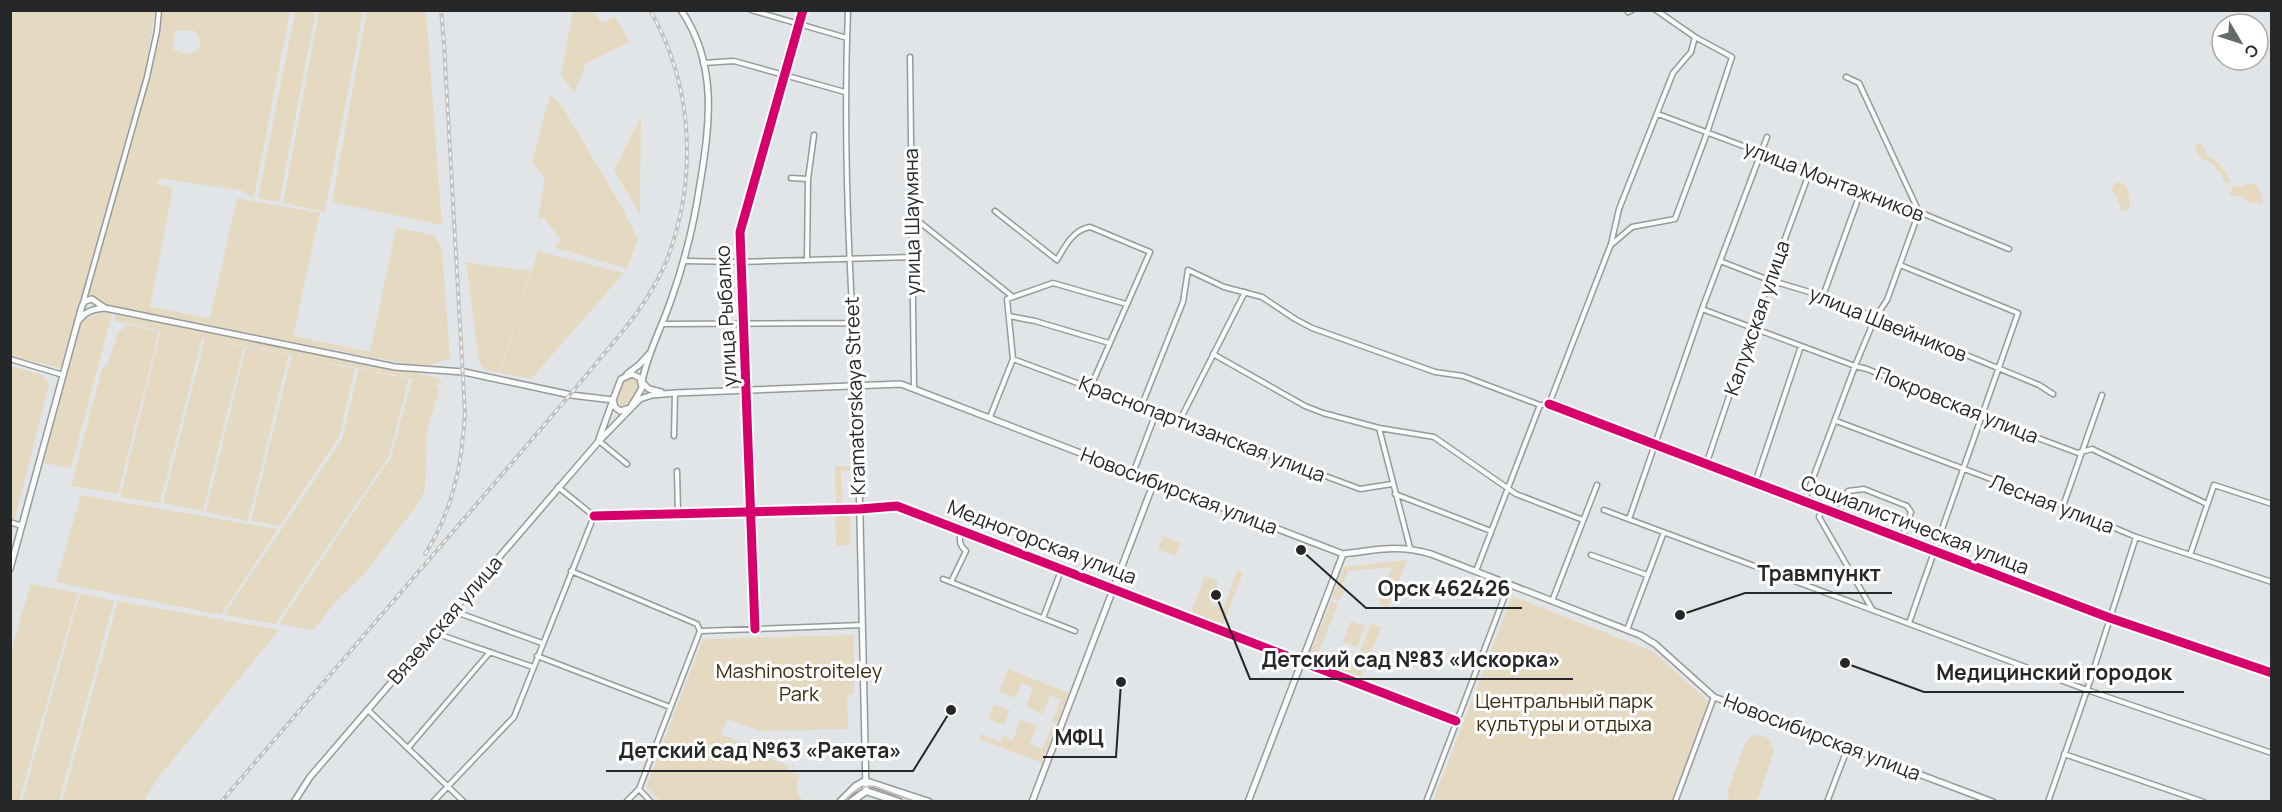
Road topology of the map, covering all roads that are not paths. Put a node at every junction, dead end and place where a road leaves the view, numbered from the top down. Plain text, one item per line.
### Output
1 (159, 10) edge
2 (681, 10) edge
3 (752, 10) edge
4 (803, 10) edge
5 (848, 10) edge
6 (1656, 10) edge
7 (799, 24) junction
8 (1695, 37) junction
9 (847, 38) junction
10 (910, 57) dead end
11 (703, 63) junction
12 (785, 75) junction
13 (1845, 77) dead end
14 (845, 92) junction
15 (1658, 114) junction
16 (1707, 133) junction
17 (814, 135) dead end
18 (1767, 136) dead end
19 (1761, 153) junction
20 (1810, 171) junction
21 (791, 178) dead end
22 (808, 179) junction
23 (1861, 191) junction
24 (995, 211) dead end
25 (1919, 212) junction
26 (912, 216) junction
27 (1611, 244) junction
28 (2009, 249) dead end
29 (912, 257) junction
30 (850, 258) junction
31 (807, 260) junction
32 (685, 261) junction
33 (1720, 261) junction
34 (740, 262) junction
35 (1900, 265) junction
36 (1769, 280) junction
37 (1245, 292) junction
38 (1823, 296) junction
39 (1013, 297) junction
40 (1126, 304) junction
41 (82, 306) junction
42 (105, 308) junction
43 (1702, 309) junction
44 (1009, 316) junction
45 (1875, 318) junction
46 (77, 323) junction
47 (852, 323) junction
48 (663, 324) junction
49 (743, 324) junction
50 (1752, 328) junction
51 (1109, 344) junction
52 (654, 345) junction
53 (1801, 346) junction
54 (1213, 354) junction
55 (10, 359) edge
56 (1013, 359) junction
57 (1855, 366) junction
58 (1998, 368) junction
59 (63, 375) junction
60 (626, 375) junction
61 (642, 382) junction
62 (857, 385) junction
63 (1091, 386) junction
64 (914, 388) junction
65 (747, 390) junction
66 (675, 393) junction
67 (2054, 394) dead end
68 (2102, 395) dead end
69 (613, 400) junction
70 (1549, 404) junction
71 (1540, 405) junction
72 (1142, 407) junction
73 (630, 408) junction
74 (1156, 413) junction
75 (1982, 416) junction
76 (990, 417) junction
77 (1836, 421) junction
78 (1179, 422) junction
79 (1379, 428) junction
80 (674, 436) dead end
81 (599, 441) junction
82 (1654, 444) junction
83 (2082, 453) junction
84 (627, 464) dead end
85 (1706, 465) junction
86 (1962, 470) junction
87 (676, 471) dead end
88 (1133, 473) junction
89 (1154, 482) junction
90 (1755, 483) junction
91 (1392, 484) junction
92 (1597, 485) dead end
93 (558, 487) junction
94 (1508, 487) junction
95 (1395, 494) junction
96 (1804, 502) junction
97 (2207, 504) junction
98 (2271, 504) edge
99 (2063, 506) junction
100 (860, 509) junction
101 (1822, 509) junction
102 (1604, 510) dead end
103 (751, 511) junction
104 (678, 514) junction
105 (1838, 515) junction
106 (594, 516) junction
107 (1629, 519) junction
108 (1583, 520) junction
109 (10, 522) edge
110 (22, 526) junction
111 (961, 531) junction
112 (1491, 531) junction
113 (1664, 532) junction
114 (2136, 537) junction
115 (1902, 539) junction
116 (1410, 548) junction
117 (1934, 551) junction
118 (1343, 554) junction
119 (1591, 555) dead end
120 (2190, 555) junction
121 (1062, 568) junction
122 (10, 569) edge
123 (571, 572) junction
124 (1475, 572) junction
125 (1647, 575) junction
126 (943, 579) dead end
127 (951, 582) junction
128 (2271, 582) edge
129 (1509, 585) junction
130 (1114, 589) junction
131 (1552, 601) junction
132 (1872, 610) junction
133 (453, 611) junction
134 (1043, 618) junction
135 (2110, 618) junction
136 (1909, 623) junction
137 (862, 625) junction
138 (755, 628) junction
139 (1627, 630) junction
140 (700, 631) junction
141 (1075, 631) dead end
142 (435, 633) junction
143 (542, 643) junction
144 (490, 652) junction
145 (537, 656) junction
146 (1302, 661) junction
147 (533, 667) junction
148 (2271, 673) edge
149 (2087, 690) junction
150 (1714, 697) junction
151 (670, 707) junction
152 (368, 710) junction
153 (1456, 721) junction
154 (1848, 747) junction
155 (408, 748) junction
156 (2271, 753) edge
157 (2064, 754) junction
158 (865, 781) junction
159 (449, 787) junction
160 (639, 789) junction
161 (866, 791) junction
162 (853, 799) edge
163 (294, 801) edge
164 (433, 801) edge
165 (464, 801) edge
166 (626, 801) edge
167 (651, 801) edge
168 (840, 801) edge
169 (899, 801) edge
170 (929, 801) edge
171 (1032, 801) edge
172 (1248, 801) edge
173 (1425, 801) edge
174 (1675, 801) edge
175 (1827, 801) edge
176 (1993, 801) edge
177 (2048, 801) edge
178 (2204, 801) edge

1 - 41 street
2 - 11 main road
3 - 7 street
4 - 7 street, улица Рыбалко
5 - 9 street, Kramatorskaya Street
6 - 8 street
7 - 9 street
7 - 12 street, улица Рыбалко
8 - 15 street
8 - 16 street
9 - 14 street, Kramatorskaya Street
10 - 26 street, улица Шаумяна
11 - 12 street
11 - 32 main road
12 - 14 street
12 - 34 street, улица Рыбалко
13 - 25 street
14 - 30 street, Kramatorskaya Street
15 - 16 street, улица Монтажников
15 - 27 street
16 - 19 street, улица Монтажников
16 - 27 street
17 - 22 street
18 - 19 street
19 - 20 street, улица Монтажников
19 - 33 street
20 - 23 street, улица Монтажников
20 - 36 street, Калужская улица
21 - 22 street
22 - 31 street
23 - 25 street, улица Монтажников
23 - 38 street
24 - 40 street
25 - 28 street, улица Монтажников
25 - 35 street
26 - 29 street, улица Шаумяна
26 - 39 street
27 - 70 street
29 - 30 street
29 - 64 street, улица Шаумяна
30 - 31 street
30 - 47 street, Kramatorskaya Street
31 - 34 street
32 - 34 street
32 - 48 main road
33 - 36 street, улица Швейников
33 - 43 street
34 - 49 street, улица Рыбалко
35 - 45 street
35 - 58 street
36 - 38 street, улица Швейников
36 - 50 street, Калужская улица
37 - 54 street
37 - 71 street
37 - 72 street
38 - 45 street, улица Швейников
39 - 40 street
39 - 44 street
40 - 51 street
41 - 42 main road
41 - 46 main road
42 - 46 main road
42 - 69 main road
43 - 50 street, Покровская улица
43 - 82 street
44 - 51 street
44 - 56 street
45 - 57 street
45 - 58 street, улица Швейников
46 - 59 main road
47 - 49 street
47 - 62 street, Kramatorskaya Street
48 - 49 street
48 - 52 main road
49 - 65 street, улица Рыбалко
50 - 53 street, Покровская улица
50 - 85 street, Калужская улица
51 - 63 street
52 - 60 main road
52 - 61 main road
53 - 57 street, Покровская улица
53 - 90 street
54 - 78 street
54 - 79 street
55 - 59 street
56 - 63 street, Краснопартизанская улица
56 - 76 street
57 - 75 street, Покровская улица
57 - 77 street
58 - 67 street, улица Швейников
58 - 75 street
59 - 110 main road
60 - 61 main road
60 - 69 main road
61 - 66 main road
61 - 73 main road
62 - 64 main road, Новосибирская улица
62 - 65 main road, Новосибирская улица
62 - 100 main road, Kramatorskaya Street
63 - 72 street, Краснопартизанская улица
64 - 76 main road, Новосибирская улица
65 - 66 main road, Новосибирская улица
65 - 103 street, улица Рыбалко
66 - 73 main road
66 - 80 street
68 - 83 street
69 - 73 main road
69 - 81 main road
70 - 71 street
70 - 82 street, Социалистическая улица
71 - 94 street
72 - 74 street, Краснопартизанская улица
73 - 81 main road, Вяземская улица
74 - 78 street, Краснопартизанская улица
74 - 88 street
75 - 83 street, Покровская улица
75 - 86 street
76 - 88 main road, Новосибирская улица
77 - 86 street, Лесная улица
77 - 96 street
78 - 91 street, Краснопартизанская улица
79 - 91 street
79 - 94 street
81 - 84 street
81 - 93 main road, Вяземская улица
82 - 85 street, Социалистическая улица
82 - 107 street
83 - 97 street, Покровская улица
83 - 99 street
85 - 90 street, Социалистическая улица
86 - 99 street, Лесная улица
86 - 117 street
87 - 104 street
88 - 89 main road, Новосибирская улица
89 - 118 main road, Новосибирская улица
89 - 130 main road
90 - 96 street, Социалистическая улица
91 - 95 street
92 - 108 street
93 - 106 street
93 - 133 main road, Вяземская улица
94 - 108 street
94 - 112 street
95 - 112 street
95 - 116 street
96 - 101 street, Социалистическая улица
97 - 98 street
97 - 120 street
99 - 114 street, Лесная улица
100 - 103 street, Медногорская улица
100 - 111 street, Медногорская улица
100 - 137 main road, Kramatorskaya Street
101 - 105 street, Социалистическая улица
101 - 132 street
102 - 107 street
103 - 104 street, Медногорская улица
103 - 138 street, улица Рыбалко
104 - 106 street, Медногорская улица
105 - 115 street, Социалистическая улица
105 - 115 street
106 - 123 street
107 - 113 street
108 - 131 street
109 - 110 street
110 - 122 main road
111 - 121 street, Медногорская улица
111 - 127 street
112 - 124 street
113 - 125 street
113 - 132 street
114 - 120 street, Лесная улица
114 - 135 street
115 - 117 street, Социалистическая улица
116 - 118 main road, Новосибирская улица
116 - 124 main road, Новосибирская улица
117 - 135 street, Социалистическая улица
117 - 136 street
118 - 146 main road
119 - 125 street
120 - 128 street, Лесная улица
121 - 130 street, Медногорская улица
121 - 134 street
123 - 140 street
123 - 143 street
124 - 129 main road, Новосибирская улица
125 - 139 street
126 - 127 street
127 - 134 street
129 - 131 main road, Новосибирская улица
129 - 153 street
130 - 146 street, Медногорская улица
130 - 171 main road
131 - 139 main road, Новосибирская улица
132 - 136 street
133 - 142 main road, Вяземская улица
133 - 143 street
134 - 141 street
135 - 148 street, Социалистическая улица
135 - 149 street
136 - 149 street
137 - 138 street
137 - 158 main road, Kramatorskaya Street
138 - 140 street
139 - 150 main road, Новосибирская улица
140 - 151 street
142 - 144 street
142 - 152 main road, Вяземская улица
143 - 145 street
144 - 147 street
144 - 155 street
145 - 147 street
145 - 151 street
146 - 153 street, Медногорская улица
146 - 172 main road
147 - 159 street
149 - 156 street
149 - 157 street
150 - 154 main road, Новосибирская улица
150 - 174 street
151 - 160 street
152 - 155 street
152 - 163 main road, Вяземская улица
153 - 173 street
154 - 175 street
154 - 176 main road, Новосибирская улица
155 - 159 street
157 - 177 street
157 - 178 street
158 - 161 main road, Kramatorskaya Street
158 - 168 main road
158 - 170 main road
159 - 164 street
159 - 165 street
160 - 166 street
160 - 167 street
161 - 162 main road
161 - 169 main road

